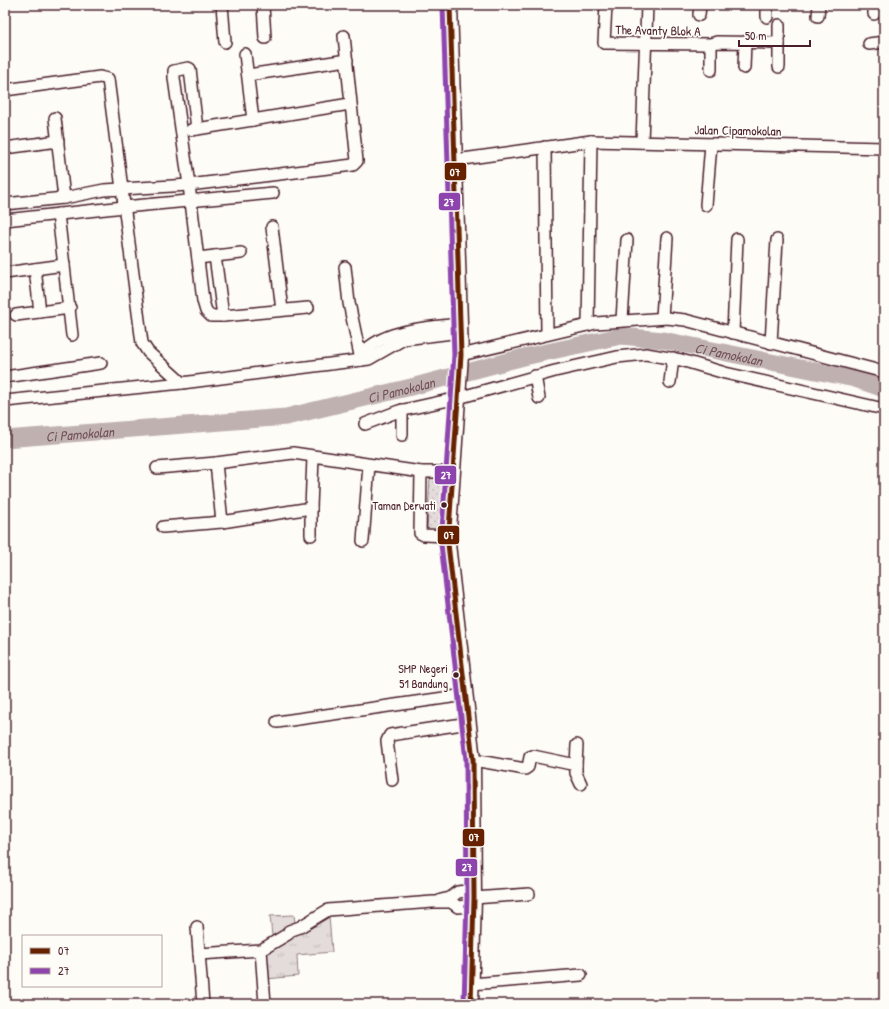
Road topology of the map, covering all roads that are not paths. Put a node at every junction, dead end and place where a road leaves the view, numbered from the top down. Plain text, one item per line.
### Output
1 (222, 5) edge
2 (263, 5) edge
3 (450, 5) edge
4 (606, 5) edge
5 (647, 5) edge
6 (767, 5) edge
7 (767, 17) dead end
8 (779, 25) dead end
9 (344, 36) dead end
10 (265, 38) dead end
11 (225, 42) dead end
12 (745, 42) junction
13 (884, 42) edge
14 (646, 43) junction
15 (779, 43) junction
16 (711, 44) junction
17 (869, 44) dead end
18 (245, 54) dead end
19 (347, 60) junction
20 (778, 67) dead end
21 (744, 68) dead end
22 (711, 70) dead end
23 (248, 75) junction
24 (5, 90) edge
25 (350, 104) junction
26 (55, 118) dead end
27 (253, 120) junction
28 (197, 129) junction
29 (182, 132) junction
30 (58, 141) junction
31 (591, 141) junction
32 (642, 142) junction
33 (712, 144) junction
34 (5, 148) edge
35 (545, 148) junction
36 (884, 148) edge
37 (455, 154) junction
38 (189, 185) junction
39 (273, 193) dead end
40 (64, 198) junction
41 (123, 198) junction
42 (191, 201) junction
43 (5, 204) edge
44 (706, 205) dead end
45 (58, 214) junction
46 (5, 220) edge
47 (272, 227) dead end
48 (667, 238) dead end
49 (737, 239) dead end
50 (627, 240) dead end
51 (777, 240) dead end
52 (241, 253) dead end
53 (215, 256) junction
54 (198, 258) junction
55 (64, 265) junction
56 (345, 267) dead end
57 (35, 269) junction
58 (5, 273) edge
59 (70, 308) junction
60 (308, 308) dead end
61 (282, 310) junction
62 (40, 312) junction
63 (16, 314) dead end
64 (223, 316) junction
65 (662, 318) junction
66 (622, 320) junction
67 (588, 325) junction
68 (460, 328) junction
69 (547, 333) junction
70 (733, 333) junction
71 (72, 335) dead end
72 (771, 343) junction
73 (460, 358) junction
74 (673, 358) junction
75 (361, 360) junction
76 (101, 363) dead end
77 (884, 372) edge
78 (535, 376) junction
79 (5, 377) edge
80 (670, 382) dead end
81 (182, 383) junction
82 (458, 396) junction
83 (539, 398) dead end
84 (5, 401) edge
85 (884, 409) edge
86 (402, 410) junction
87 (366, 424) dead end
88 (402, 435) dead end
89 (313, 457) junction
90 (216, 463) junction
91 (369, 465) junction
92 (157, 468) dead end
93 (421, 472) junction
94 (452, 472) junction
95 (311, 508) junction
96 (222, 522) junction
97 (163, 527) dead end
98 (311, 535) dead end
99 (448, 536) junction
100 (364, 541) dead end
101 (465, 695) junction
102 (277, 722) dead end
103 (469, 723) junction
104 (577, 745) dead end
105 (473, 760) junction
106 (576, 765) junction
107 (392, 780) dead end
108 (581, 784) dead end
109 (528, 894) dead end
110 (474, 898) junction
111 (432, 902) junction
112 (197, 927) dead end
113 (261, 950) junction
114 (199, 954) junction
115 (581, 975) dead end
116 (471, 984) junction
117 (202, 1004) edge
118 (265, 1004) edge
119 (471, 1004) edge

1 - 11 street
2 - 10 street
3 - 37 main road
4 - 14 street, The Avanty Blok A
5 - 14 street
6 - 7 street
8 - 15 street
9 - 19 street
12 - 15 street, The Avanty Blok A
12 - 16 street, The Avanty Blok A
12 - 21 street
13 - 17 street
14 - 16 street, The Avanty Blok A
14 - 32 street
15 - 20 street
16 - 22 street
18 - 23 street
19 - 23 street
19 - 25 street
23 - 27 street
24 - 41 street
25 - 27 street
25 - 38 street
26 - 30 street
27 - 28 street
28 - 29 street
28 - 29 street
29 - 38 street
30 - 34 street
30 - 40 street
31 - 32 street, Jalan Cipamokolan
31 - 35 street, Jalan Cipamokolan
31 - 67 street
32 - 33 street, Jalan Cipamokolan
33 - 36 street, Jalan Cipamokolan
33 - 44 street
35 - 37 street, Jalan Cipamokolan
35 - 69 street
37 - 68 main road
38 - 41 street
38 - 42 street
39 - 42 street
40 - 41 street
40 - 43 street
41 - 42 street
41 - 45 street
41 - 81 street
42 - 54 street
45 - 46 street
45 - 55 street
47 - 61 street
48 - 65 street
49 - 70 street
50 - 66 street
51 - 72 street
52 - 53 street
53 - 54 street
53 - 64 street
54 - 64 street
55 - 57 street
55 - 59 street
56 - 75 street
57 - 58 street
57 - 62 street
59 - 62 street
59 - 71 street
60 - 61 street
61 - 64 street
62 - 63 street
65 - 66 street
65 - 70 street
66 - 67 street
67 - 69 street
68 - 73 main road
68 - 75 street
69 - 73 street
70 - 72 street
72 - 77 street
73 - 82 main road
74 - 78 street
74 - 80 street
74 - 85 street
75 - 81 street
76 - 79 street
78 - 82 street
78 - 83 street
81 - 84 street
82 - 86 street
82 - 94 main road
86 - 87 street
86 - 88 street
89 - 90 street
89 - 91 street
89 - 95 street
90 - 92 street
90 - 96 street
91 - 93 street
91 - 100 street
93 - 94 street
93 - 99 street
94 - 99 main road
95 - 96 street
95 - 98 street
96 - 97 street
99 - 101 main road
101 - 102 street
101 - 103 main road
103 - 105 main road
103 - 107 street
104 - 106 street
105 - 106 street
105 - 110 main road
106 - 108 street
109 - 110 street
110 - 111 street
110 - 111 street
110 - 116 main road
111 - 113 street
112 - 114 street
113 - 114 street
113 - 118 street
114 - 117 street
115 - 116 street
116 - 119 main road

